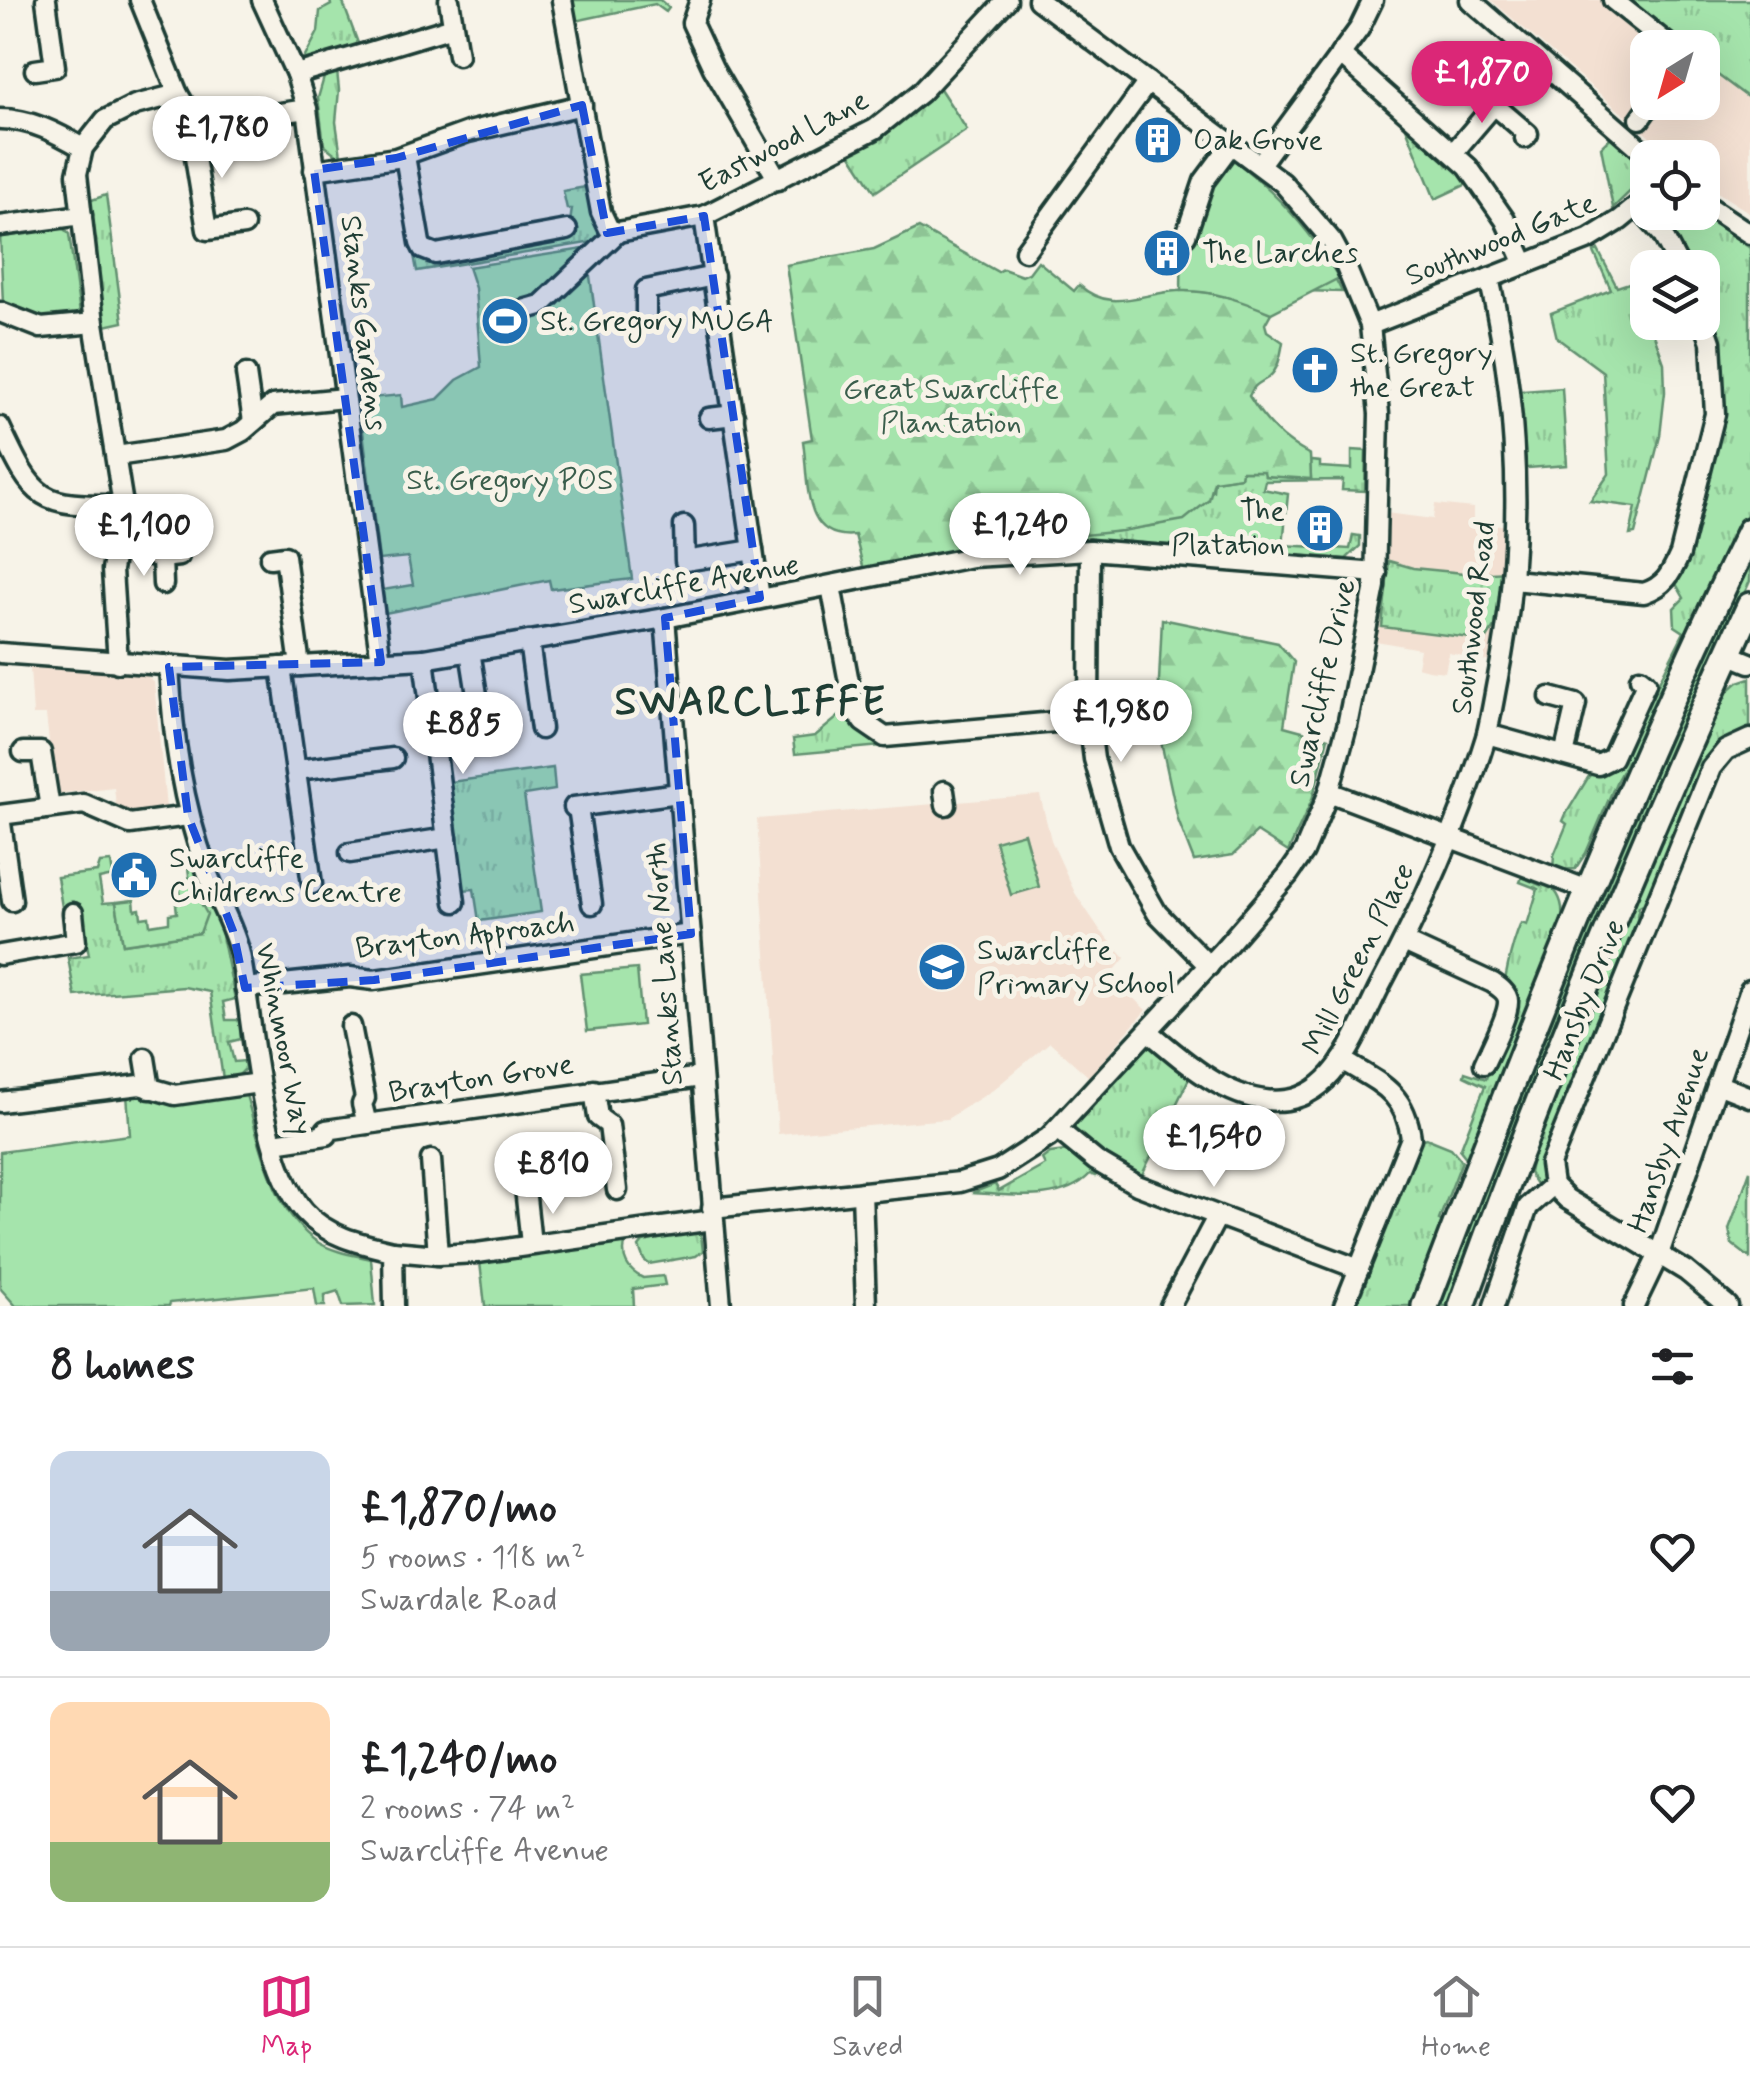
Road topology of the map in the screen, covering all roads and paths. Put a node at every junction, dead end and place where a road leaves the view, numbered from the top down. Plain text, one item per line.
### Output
1 (46, 0) edge
2 (140, 0) edge
3 (262, 0) edge
4 (449, 0) edge
5 (562, 0) edge
6 (700, 0) edge
7 (1007, 0) edge
8 (1038, 0) edge
9 (1373, 0) edge
10 (1470, 0) edge
11 (1613, 0) edge
12 (453, 27) junction
13 (1650, 30) edge
14 (1340, 54) junction
15 (458, 55) dead end
16 (34, 70) dead end
17 (296, 74) junction
18 (1148, 82) junction
19 (1460, 86) dead end
20 (178, 94) junction
21 (582, 105) junction
22 (1494, 105) junction
23 (307, 109) junction
24 (0, 119) edge
25 (191, 126) junction
26 (1525, 138) dead end
27 (1630, 140) edge
28 (1232, 142) junction
29 (84, 148) junction
30 (1452, 153) junction
31 (405, 156) junction
32 (1260, 163) junction
33 (314, 170) junction
34 (778, 180) junction
35 (1630, 211) edge
36 (1720, 214) edge
37 (82, 216) junction
38 (704, 216) junction
39 (570, 223) dead end
40 (244, 225) dead end
41 (0, 226) edge
42 (611, 227) junction
43 (1750, 234) edge
44 (1186, 235) dead end
45 (1025, 251) dead end
46 (1525, 264) junction
47 (714, 276) junction
48 (1488, 278) junction
49 (520, 311) dead end
50 (0, 312) edge
51 (646, 314) dead end
52 (94, 323) junction
53 (1370, 325) junction
54 (1709, 340) edge
55 (246, 374) dead end
56 (344, 398) junction
57 (734, 415) junction
58 (709, 418) dead end
59 (254, 422) junction
60 (0, 427) edge
61 (116, 456) junction
62 (123, 505) junction
63 (684, 526) dead end
64 (1750, 530) edge
65 (115, 546) junction
66 (753, 550) junction
67 (1090, 550) junction
68 (270, 558) dead end
69 (1509, 569) junction
70 (1377, 572) junction
71 (163, 584) dead end
72 (831, 586) junction
73 (760, 598) junction
74 (1750, 606) edge
75 (665, 618) junction
76 (529, 641) junction
77 (470, 651) junction
78 (0, 654) edge
79 (1739, 658) edge
80 (424, 659) junction
81 (381, 662) junction
82 (118, 663) junction
83 (300, 666) junction
84 (169, 667) junction
85 (280, 667) junction
86 (1640, 678) dead end
87 (1550, 697) dead end
88 (1090, 719) junction
89 (481, 720) dead end
90 (541, 728) dead end
91 (1486, 734) junction
92 (1750, 739) edge
93 (23, 752) dead end
94 (1564, 755) junction
95 (393, 758) dead end
96 (297, 770) junction
97 (1329, 792) junction
98 (679, 794) junction
99 (50, 808) junction
100 (0, 815) edge
101 (188, 816) junction
102 (447, 838) junction
103 (1450, 840) junction
104 (350, 853) dead end
105 (307, 874) dead end
106 (1588, 890) junction
107 (12, 901) dead end
108 (455, 902) dead end
109 (592, 904) dead end
110 (73, 914) dead end
111 (691, 934) junction
112 (1404, 942) junction
113 (0, 955) edge
114 (1208, 966) junction
115 (244, 988) junction
116 (1750, 990) edge
117 (351, 1026) dead end
118 (1148, 1031) junction
119 (145, 1058) dead end
120 (1342, 1060) junction
121 (1482, 1065) dead end
122 (701, 1077) junction
123 (259, 1082) junction
124 (1717, 1084) junction
125 (150, 1089) junction
126 (594, 1090) junction
127 (1750, 1098) edge
128 (0, 1102) edge
129 (366, 1124) junction
130 (1057, 1129) junction
131 (274, 1142) junction
132 (431, 1160) dead end
133 (522, 1160) dead end
134 (1554, 1185) junction
135 (617, 1190) dead end
136 (862, 1192) junction
137 (713, 1214) junction
138 (1217, 1217) junction
139 (531, 1244) junction
140 (393, 1251) junction
141 (438, 1254) junction
142 (1658, 1254) junction
143 (1360, 1268) junction
144 (394, 1306) edge
145 (721, 1306) edge
146 (866, 1306) edge
147 (1170, 1306) edge
148 (1344, 1306) edge
149 (1425, 1306) edge
150 (1462, 1306) edge
151 (1494, 1306) edge
152 (1634, 1306) edge
153 (1728, 1306) edge

1 - 16 street
2 - 20 street
3 - 17 street, Stanks Gardens
4 - 12 street
5 - 21 street
6 - 34 street
7 - 34 street, Eastwood Lane
8 - 18 street, Swarcliffe Drive
9 - 14 street
10 - 27 street
11 - 13 street
12 - 15 street
12 - 17 street
14 - 30 street
14 - 32 street
17 - 23 street, Stanks Gardens
18 - 28 street, Swarcliffe Drive
18 - 45 street
19 - 22 street
20 - 25 street
20 - 29 street
21 - 31 street
21 - 42 street
22 - 26 street
22 - 30 street
23 - 25 street
23 - 33 street, Stanks Gardens
24 - 29 street
25 - 40 street
28 - 32 street, Swarcliffe Drive
28 - 44 street
29 - 37 street
30 - 46 street
31 - 33 street
31 - 39 street
32 - 53 street, Swarcliffe Drive
33 - 56 street, Stanks Gardens
34 - 38 street, Eastwood Lane
35 - 46 street, Southwood Gate
36 - 43 street
37 - 41 street
37 - 52 street
38 - 42 street, Eastwood Lane
38 - 47 street
42 - 49 street
46 - 48 street, Southwood Gate
47 - 51 street
47 - 57 street
48 - 53 street, Southwood Gate
48 - 69 street, Southwood Road
50 - 52 street
52 - 61 street
53 - 70 street, Swarcliffe Drive
54 - 69 street
55 - 59 street
56 - 59 street
56 - 81 street, Stanks Gardens
57 - 58 street
57 - 66 street
59 - 61 street
60 - 62 street
61 - 62 street
62 - 65 street
63 - 66 street
64 - 106 highway
65 - 71 street
65 - 82 street
66 - 73 street
67 - 70 street, Swarcliffe Avenue
67 - 72 street, Swarcliffe Avenue
67 - 88 street
68 - 83 street
69 - 91 street, Southwood Road
70 - 97 street, Swarcliffe Drive
72 - 73 street, Swarcliffe Avenue
72 - 88 street
73 - 75 street, Swarcliffe Avenue
74 - 79 highway
75 - 76 street, Swarcliffe Avenue
75 - 98 street, Stanks Lane North
76 - 77 street, Swarcliffe Avenue
76 - 90 street
77 - 80 street, Swarcliffe Avenue
77 - 89 street
78 - 82 street, Swarcliffe Avenue
79 - 150 highway
80 - 81 street, Swarcliffe Avenue
80 - 102 street
81 - 83 street, Swarcliffe Avenue
82 - 84 street, Swarcliffe Avenue
83 - 85 street, Swarcliffe Avenue
84 - 85 street, Swarcliffe Avenue
84 - 101 street, Whinmoor Way
85 - 96 street
86 - 94 street
87 - 94 street
88 - 114 street
91 - 94 street
91 - 103 street, Southwood Road
92 - 134 street, Hansby Drive
93 - 99 street
95 - 96 street
96 - 105 street
97 - 103 street
97 - 114 street, Swarcliffe Drive
98 - 109 street
98 - 111 street, Stanks Lane North
99 - 100 street
99 - 101 street
100 - 107 street
101 - 115 street, Whinmoor Way
102 - 104 street
102 - 108 street
103 - 106 street
103 - 112 street, Mill Green Place
106 - 149 highway
110 - 113 street
111 - 115 street, Brayton Approach
111 - 122 street, Stanks Lane North
112 - 120 street, Mill Green Place
112 - 121 street
114 - 118 street, Swarcliffe Drive
115 - 123 street, Whinmoor Way
116 - 124 street, Hansby Avenue
117 - 129 street
118 - 120 street, Mill Green Place
118 - 130 street, Swarcliffe Drive
119 - 125 street
120 - 143 street
122 - 126 street, Brayton Grove
122 - 137 street, Stanks Lane North
123 - 125 street
123 - 131 street, Whinmoor Way
124 - 127 street
124 - 142 street, Hansby Avenue
125 - 128 street
126 - 129 street, Brayton Grove
126 - 135 street
129 - 131 street, Brayton Grove
130 - 136 street, Swarcliffe Drive
130 - 138 street
131 - 140 street, Whinmoor Way
132 - 141 street
133 - 139 street
134 - 142 street
134 - 151 street
136 - 137 street, Swarcliffe Drive
136 - 146 street
137 - 139 street, Swarcliffe Drive
137 - 145 street, Stanks Lane North
138 - 143 street
138 - 147 street
139 - 141 street, Whinmoor Way
140 - 141 street, Whinmoor Way
140 - 144 street
142 - 152 street, Hansby Avenue
142 - 153 street
143 - 148 street

